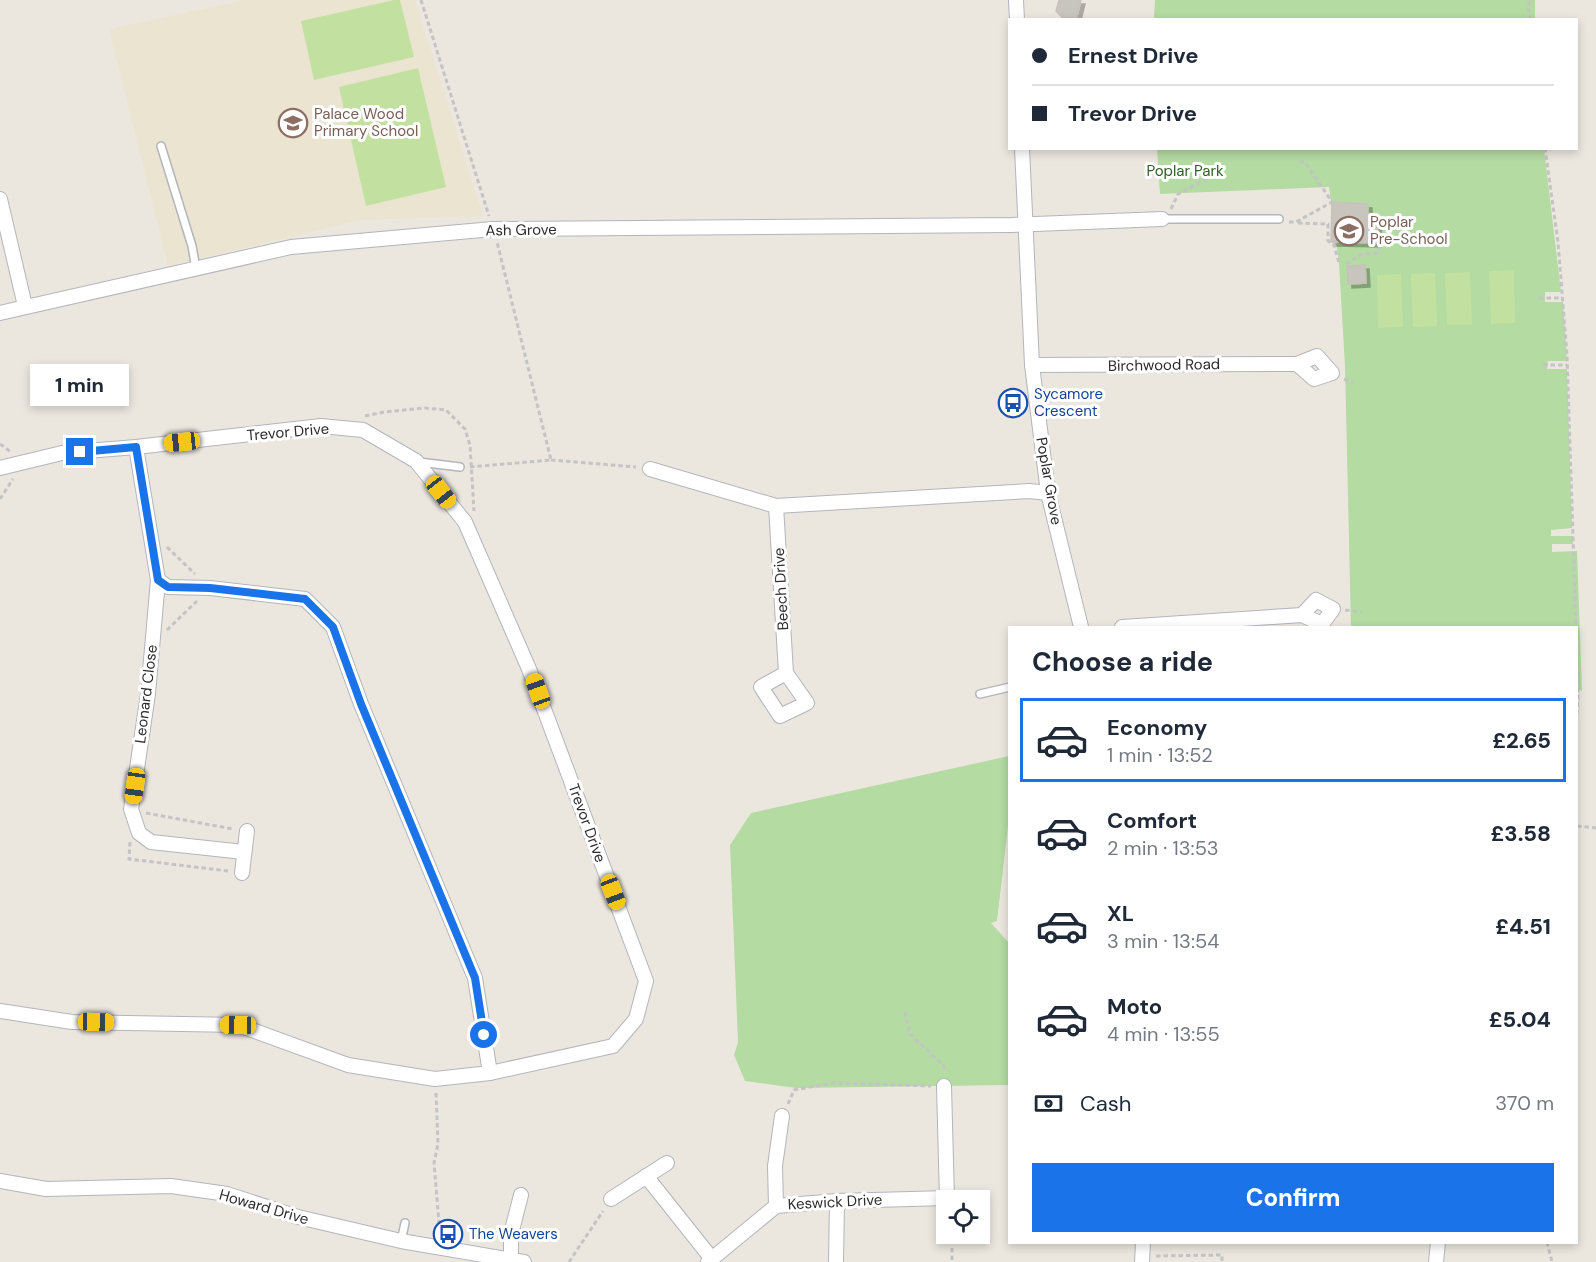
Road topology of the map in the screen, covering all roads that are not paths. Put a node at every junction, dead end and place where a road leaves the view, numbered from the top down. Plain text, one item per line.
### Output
1 (1016, 0) edge
2 (1017, 18) edge
3 (161, 146) dead end
4 (1022, 150) edge
5 (0, 199) edge
6 (1166, 219) joint
7 (1279, 219) road end
8 (1024, 225) junction
9 (196, 268) junction
10 (25, 306) junction
11 (0, 313) edge
12 (1297, 363) dead end
13 (1032, 365) junction
14 (136, 447) junction
15 (416, 461) junction
16 (0, 468) edge
17 (460, 468) road end
18 (650, 469) road end
19 (1048, 493) junction
20 (776, 506) junction
21 (158, 580) junction
22 (1302, 615) dead end
23 (1082, 626) edge
24 (1137, 626) edge
25 (786, 673) dead end
26 (1008, 687) edge
27 (980, 694) dead end
28 (247, 831) road end
29 (244, 852) junction
30 (242, 873) dead end
31 (0, 1011) edge
32 (490, 1073) junction
33 (944, 1086) road end
34 (782, 1116) road end
35 (667, 1162) dead end
36 (646, 1176) junction
37 (0, 1181) edge
38 (947, 1190) edge
39 (521, 1196) dead end
40 (611, 1199) road end
41 (936, 1199) edge
42 (837, 1201) junction
43 (776, 1206) junction
44 (405, 1223) dead end
45 (401, 1241) junction
46 (1438, 1244) edge
47 (710, 1260) edge
48 (518, 1261) edge
49 (837, 1262) edge
50 (1436, 1262) edge

1 - 2 street
3 - 9 lane
4 - 8 street, Poplar Grove
5 - 10 street
6 - 7 lane
6 - 8 street
8 - 9 street, Ash Grove
8 - 13 street, Poplar Grove
9 - 10 street, Ash Grove
10 - 11 street, Ash Grove
12 - 13 street, Birchwood Road
13 - 19 street, Poplar Grove
14 - 15 street, Trevor Drive
14 - 16 street, Trevor Drive
14 - 21 street, Leonard Close
15 - 17 lane
15 - 32 street, Trevor Drive
18 - 20 street
19 - 20 street
19 - 23 street, Poplar Grove
20 - 25 street, Beech Drive
21 - 29 street, Leonard Close
21 - 32 street
22 - 24 street
26 - 27 lane
28 - 29 street
29 - 30 street
31 - 32 street, Trevor Drive
33 - 38 street, Keswick Drive
34 - 43 street
35 - 36 street
36 - 40 street
36 - 47 street
37 - 45 street, Howard Drive
39 - 48 street
41 - 42 street, Keswick Drive
42 - 43 street, Keswick Drive
42 - 49 street
43 - 47 street, Keswick Drive
44 - 45 lane
45 - 48 street, Howard Drive
46 - 50 street

